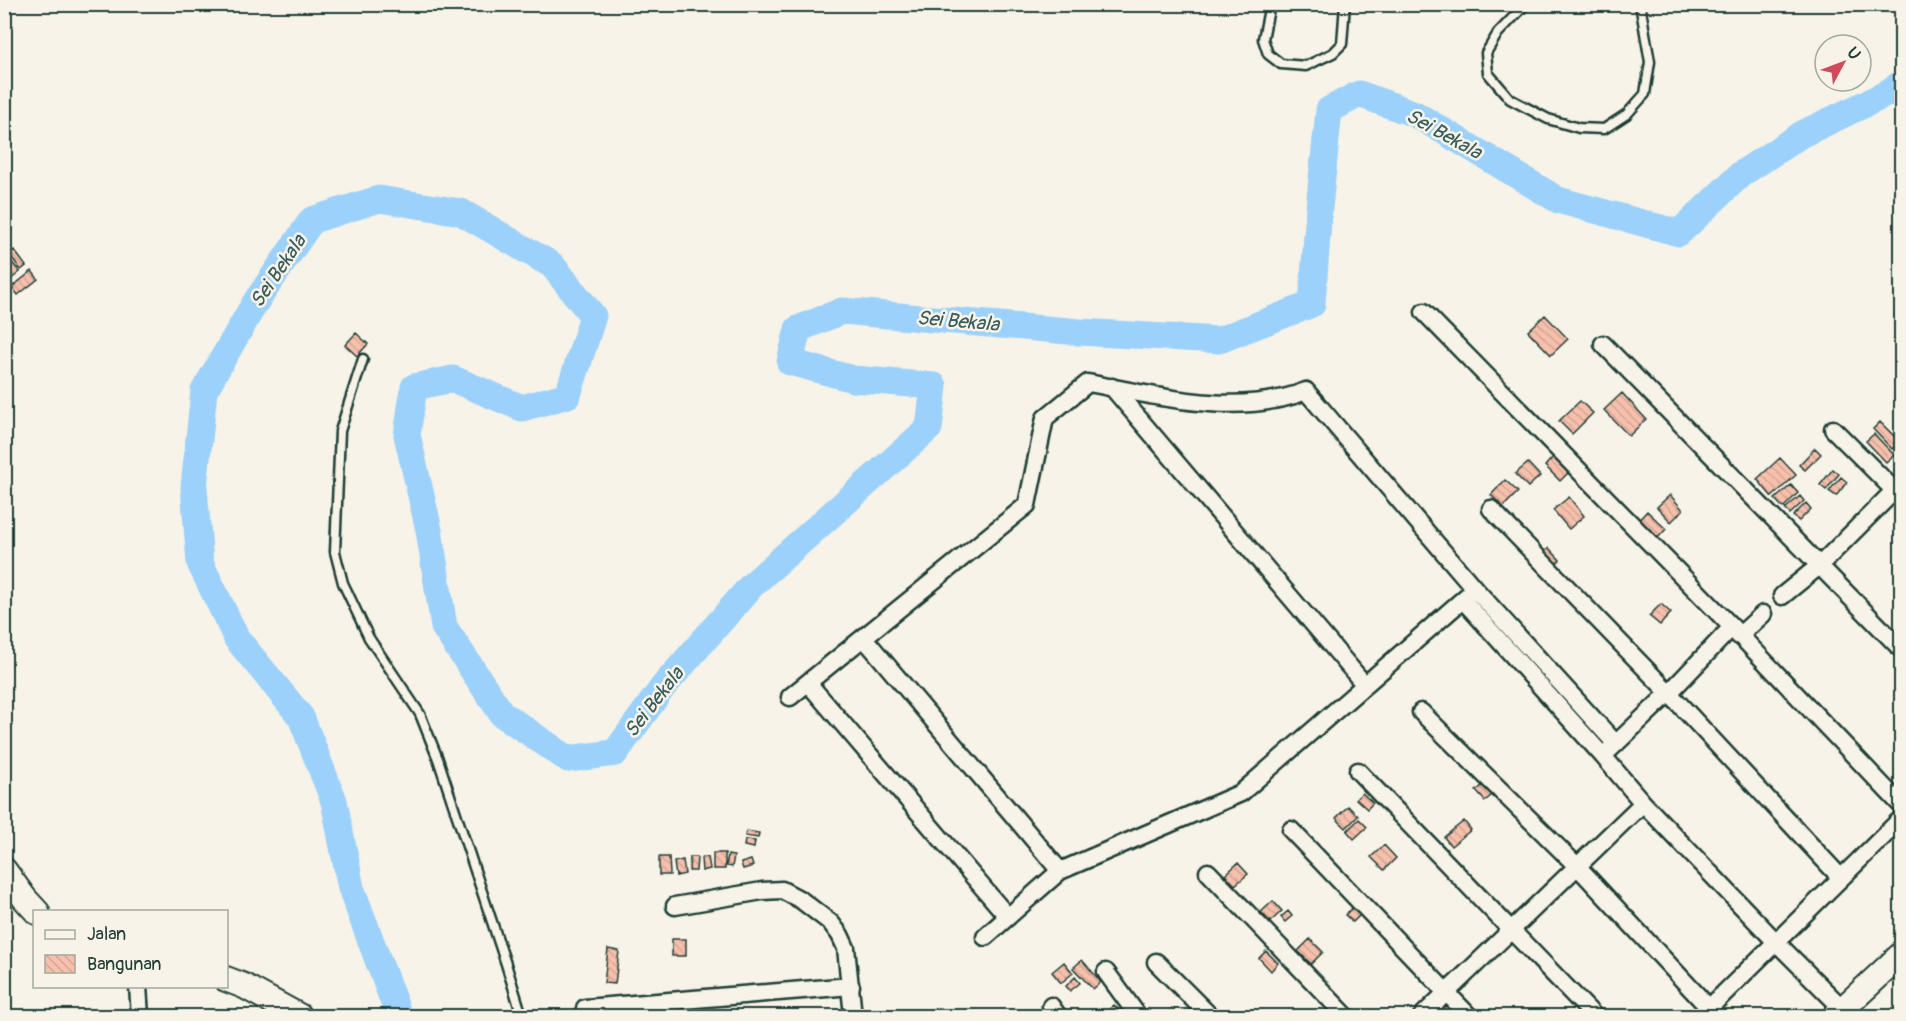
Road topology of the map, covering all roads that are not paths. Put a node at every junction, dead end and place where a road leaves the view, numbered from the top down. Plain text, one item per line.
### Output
1 (1270, 4) edge
2 (1345, 4) edge
3 (1526, 4) edge
4 (1640, 4) edge
5 (1424, 312) dead end
6 (1603, 344) dead end
7 (363, 359) dead end
8 (1112, 387) junction
9 (1833, 429) dead end
10 (1898, 494) edge
11 (1491, 509) dead end
12 (1819, 566) junction
13 (1469, 595) junction
14 (1782, 596) dead end
15 (1763, 614) dead end
16 (1736, 632) junction
17 (864, 638) junction
18 (1902, 650) edge
19 (808, 683) junction
20 (1365, 685) junction
21 (1668, 693) junction
22 (790, 697) dead end
23 (1585, 710) junction
24 (1421, 712) dead end
25 (1573, 722) junction
26 (1616, 744) junction
27 (1603, 756) junction
28 (1358, 771) dead end
29 (1643, 803) junction
30 (1902, 806) edge
31 (1902, 818) edge
32 (1292, 830) dead end
33 (1578, 867) junction
34 (4, 870) edge
35 (1060, 871) junction
36 (1208, 872) dead end
37 (1842, 878) junction
38 (675, 906) dead end
39 (34, 910) edge
40 (1008, 917) junction
41 (1512, 930) junction
42 (985, 937) dead end
43 (1776, 942) junction
44 (1902, 954) edge
45 (1156, 962) dead end
46 (1106, 972) dead end
47 (228, 980) edge
48 (851, 986) junction
49 (138, 988) edge
50 (1447, 993) junction
51 (585, 1008) dead end
52 (1705, 1012) edge
53 (1839, 1013) edge
54 (140, 1017) edge
55 (299, 1017) edge
56 (522, 1017) edge
57 (853, 1017) edge
58 (1138, 1017) edge
59 (1209, 1017) edge
60 (1346, 1017) edge
61 (1422, 1017) edge
62 (1469, 1017) edge
63 (1594, 1017) edge

1 - 2 lane
3 - 4 lane
5 - 16 street
6 - 12 street
7 - 56 lane
8 - 13 street
8 - 17 street
8 - 20 street
9 - 10 street
10 - 12 street
11 - 21 street
12 - 14 street
12 - 18 street
13 - 20 street
13 - 23 street
13 - 25 street
15 - 16 street
16 - 21 street
16 - 30 street
17 - 19 street
17 - 35 street
19 - 22 street
19 - 40 street
20 - 35 street
21 - 26 street
21 - 37 street
23 - 25 street
23 - 26 street
24 - 33 street
25 - 27 street
26 - 27 street
27 - 29 street
28 - 41 street
29 - 33 street
29 - 43 street
31 - 37 street
32 - 50 street
33 - 41 street
33 - 52 street
34 - 39 main road
35 - 40 street
36 - 60 street
37 - 43 street
38 - 48 street
40 - 42 street
41 - 50 street
41 - 63 street
43 - 52 street
43 - 53 street
44 - 53 main road
45 - 59 street
46 - 58 street
47 - 55 main road
48 - 51 street
48 - 57 street
49 - 54 street
50 - 61 street
50 - 62 street

